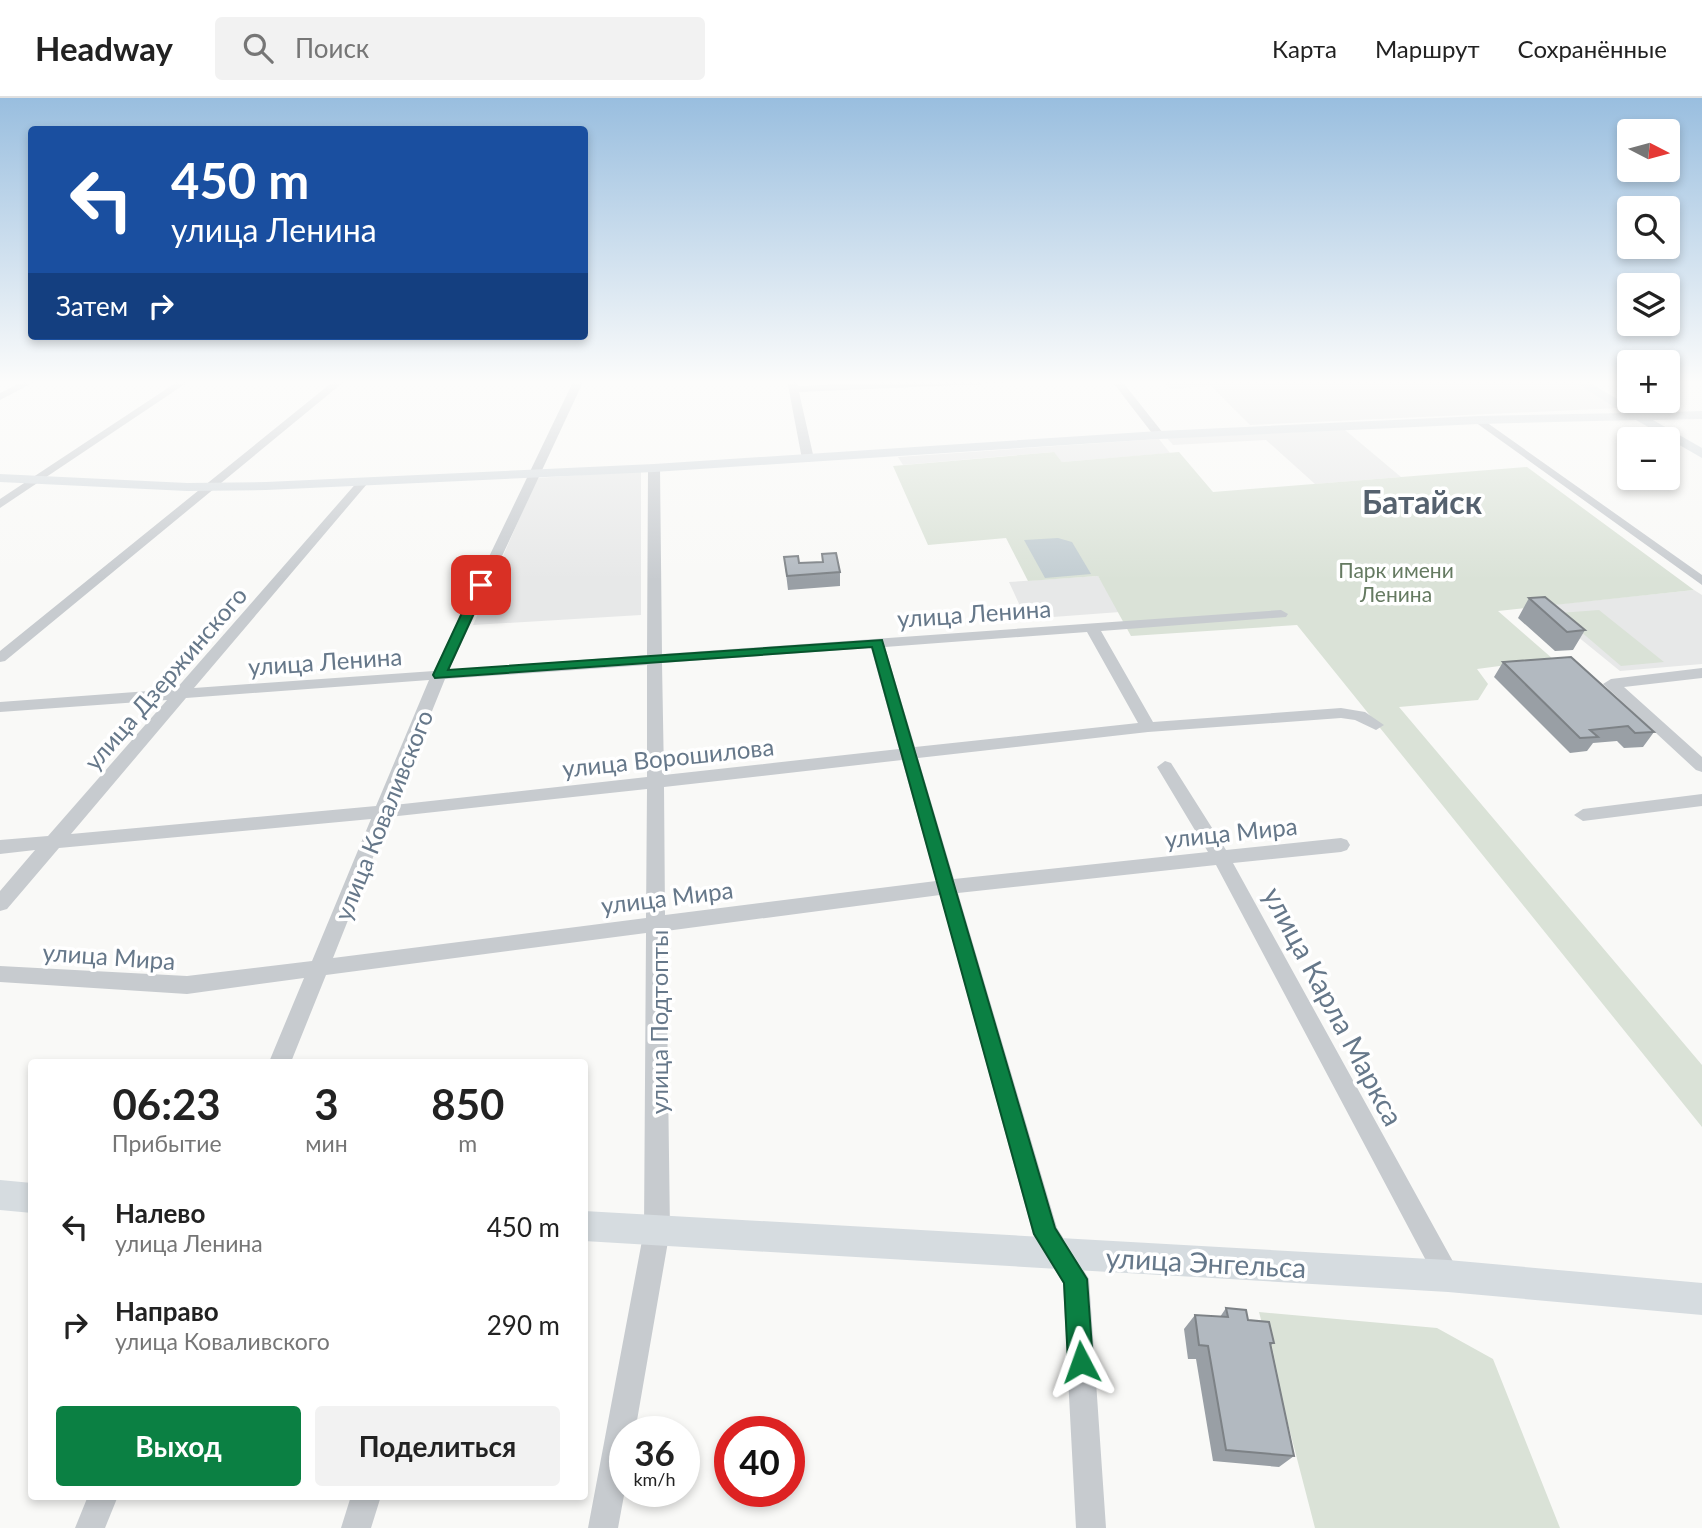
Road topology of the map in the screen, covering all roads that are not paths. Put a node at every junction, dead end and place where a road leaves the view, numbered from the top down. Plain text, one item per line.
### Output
1 (87, 447) edge
2 (258, 447) edge
3 (547, 447) edge
4 (806, 447) edge
5 (987, 447) edge
6 (1516, 447) edge
7 (808, 459) junction
8 (654, 468) junction
9 (534, 474) junction
10 (0, 478) edge
11 (37, 480) junction
12 (363, 482) junction
13 (208, 487) junction
14 (0, 504) edge
15 (1702, 581) edge
16 (1282, 614) dead end
17 (1092, 628) junction
18 (877, 643) junction
19 (0, 658) edge
20 (654, 660) junction
21 (1702, 673) edge
22 (439, 675) junction
23 (181, 695) junction
24 (0, 707) edge
25 (1376, 725) dead end
26 (1148, 727) junction
27 (909, 754) junction
28 (1165, 766) dead end
29 (1702, 766) edge
30 (655, 783) junction
31 (1702, 800) edge
32 (383, 812) junction
33 (1583, 815) dead end
34 (53, 842) junction
35 (1341, 845) dead end
36 (0, 847) edge
37 (1217, 857) junction
38 (945, 887) junction
39 (0, 904) edge
40 (658, 923) junction
41 (321, 968) junction
42 (0, 974) edge
43 (281, 1059) edge
44 (0, 1195) edge
45 (28, 1198) edge
46 (588, 1226) edge
47 (657, 1230) junction
48 (1059, 1254) junction
49 (1448, 1276) junction
50 (1702, 1299) edge
51 (101, 1500) edge
52 (365, 1500) edge
53 (90, 1528) edge
54 (356, 1528) edge
55 (603, 1528) edge
56 (1091, 1528) edge

1 - 11 street
2 - 13 street
3 - 9 street, улица Коваливского
4 - 7 street
5 - 7 main road
6 - 15 street
7 - 8 main road
8 - 9 main road
8 - 20 street, улица Подтопты
9 - 12 main road
9 - 22 street, улица Коваливского
10 - 11 main road
11 - 13 main road
11 - 14 street
12 - 13 main road
12 - 23 street, улица Дзержинского
13 - 19 street
16 - 17 street, улица Ленина
17 - 18 street, улица Ленина
17 - 26 street
18 - 20 street, улица Ленина
18 - 27 street
20 - 22 street, улица Ленина
20 - 30 street, улица Подтопты
21 - 29 street
22 - 23 street, улица Ленина
22 - 32 street, улица Коваливского
23 - 24 street, улица Ленина
23 - 34 street, улица Дзержинского
25 - 26 street, улица Ворошилова
26 - 27 street, улица Ворошилова
27 - 30 street, улица Ворошилова
27 - 38 street
28 - 37 street, улица Карла Маркса
30 - 32 street, улица Ворошилова
30 - 40 street, улица Подтопты
31 - 33 street
32 - 34 street, улица Ворошилова
32 - 41 street, улица Коваливского
34 - 36 street, улица Ворошилова
34 - 39 street, улица Дзержинского
35 - 37 street, улица Мира
37 - 38 street, улица Мира
37 - 49 street, улица Карла Маркса
38 - 40 street, улица Мира
38 - 48 street
40 - 41 street, улица Мира
40 - 47 street, улица Подтопты
41 - 42 street, улица Мира
41 - 43 street, улица Коваливского
44 - 45 main road
46 - 47 main road, улица Энгельса
47 - 48 main road, улица Энгельса
47 - 55 street, улица Подтопты
48 - 49 main road, улица Энгельса
48 - 56 street
49 - 50 main road, улица Энгельса
51 - 53 street
52 - 54 street

